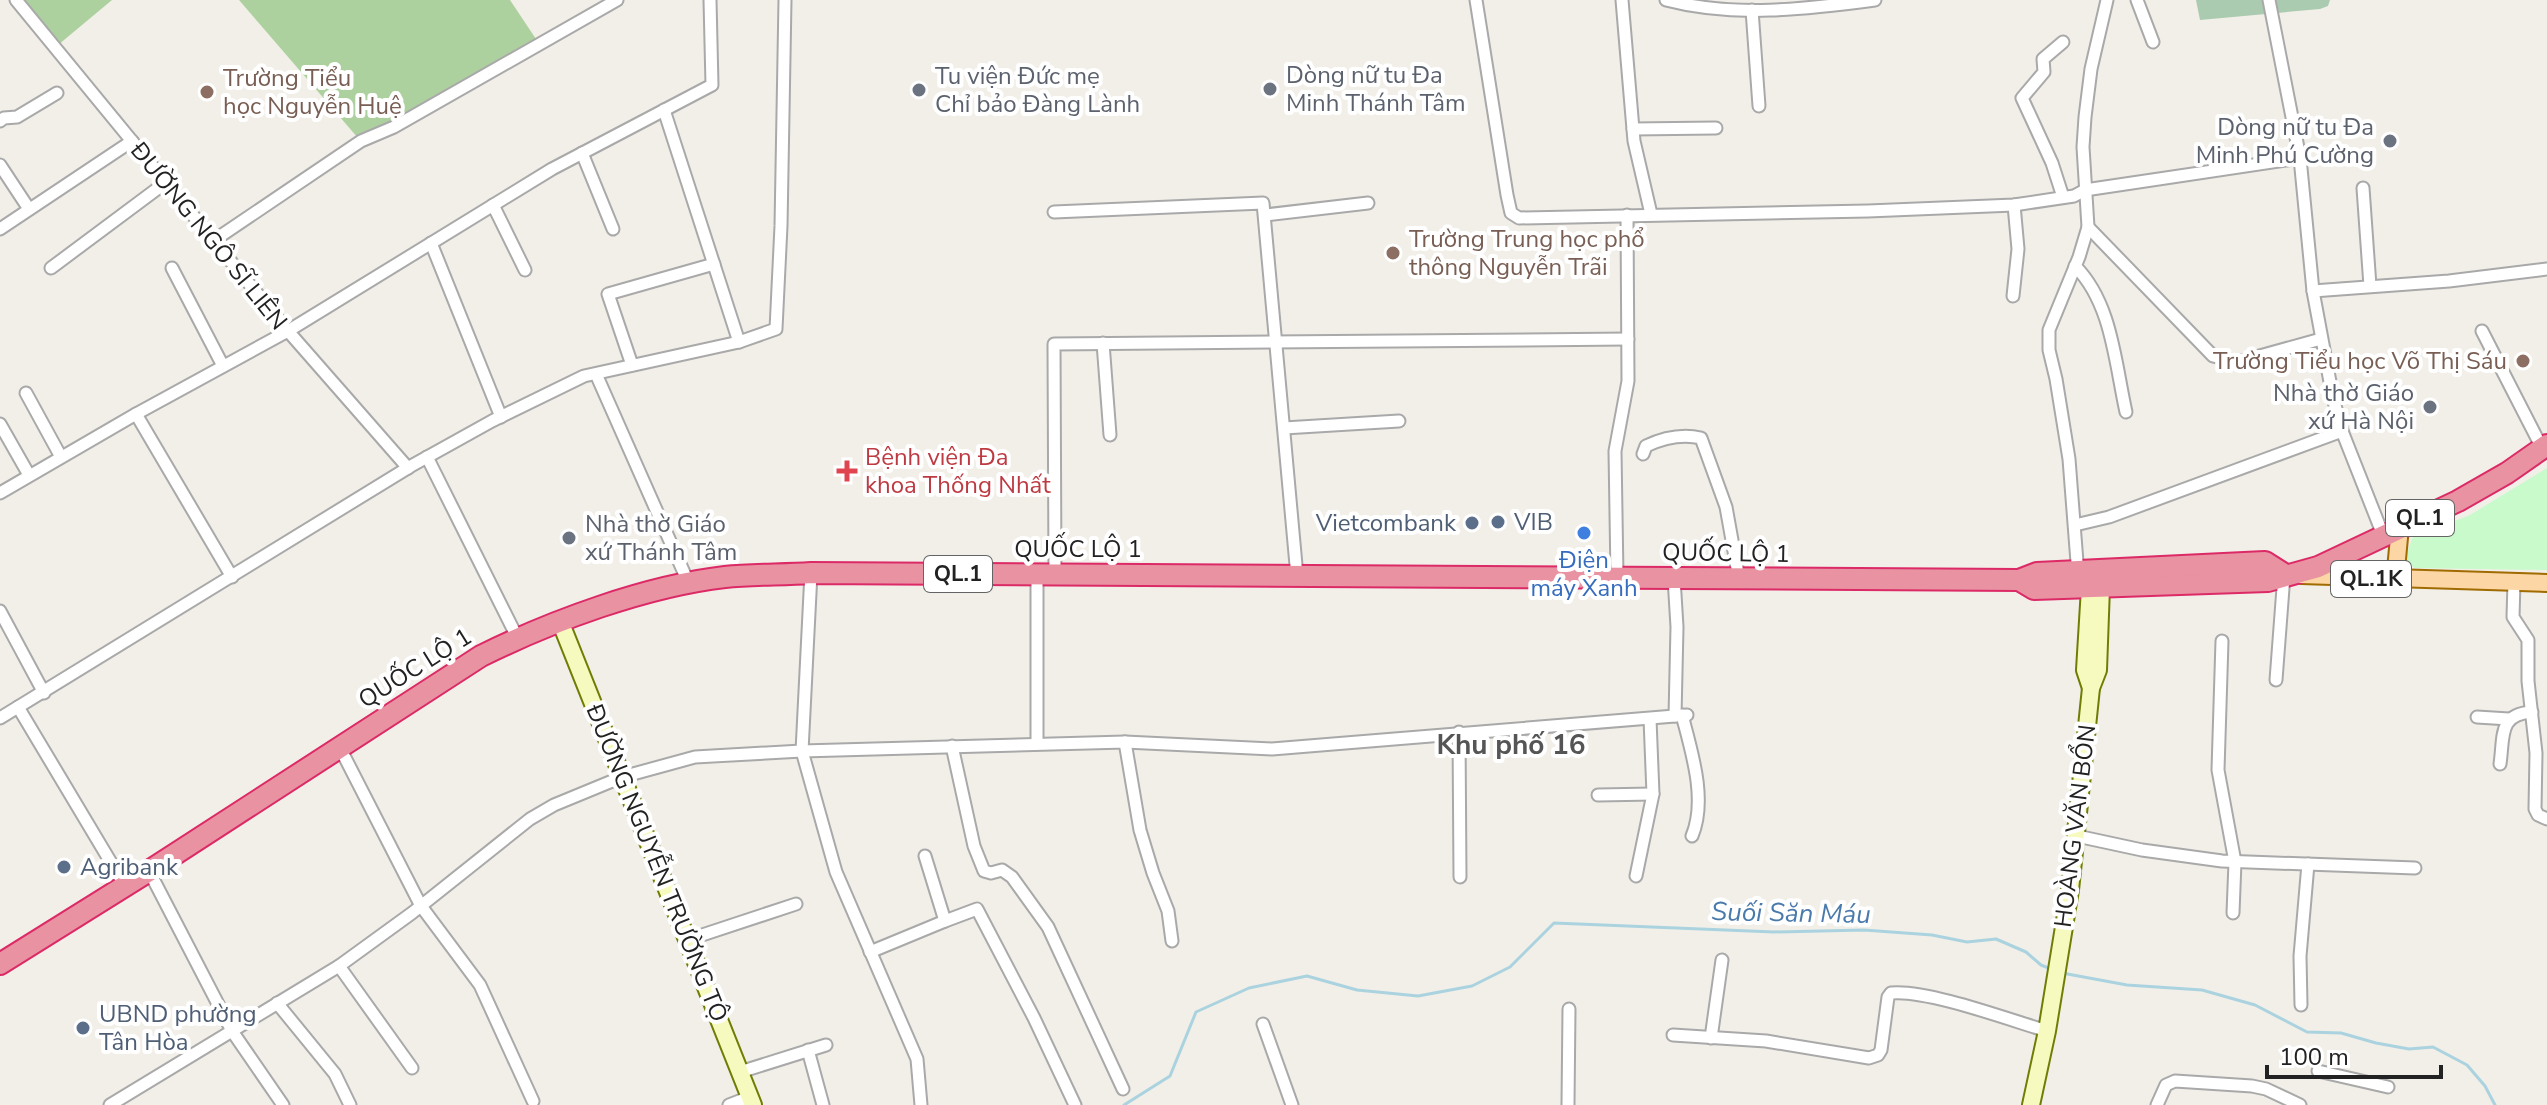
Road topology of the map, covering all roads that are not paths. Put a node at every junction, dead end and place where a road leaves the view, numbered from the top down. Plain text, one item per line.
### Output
1 (16, 0) edge
2 (617, 0) edge
3 (710, 0) edge
4 (785, 0) edge
5 (1476, 0) edge
6 (1622, 0) edge
7 (1666, 0) edge
8 (1875, 0) edge
9 (2107, 0) edge
10 (2137, 0) edge
11 (2269, 0) edge
12 (1722, 5) edge
13 (1752, 10) junction
14 (2063, 42) dead end
15 (2153, 42) dead end
16 (57, 93) dead end
17 (1759, 106) dead end
18 (664, 110) junction
19 (0, 121) edge
20 (1716, 128) dead end
21 (1633, 129) junction
22 (132, 141) junction
23 (582, 153) junction
24 (2300, 158) junction
25 (0, 165) edge
26 (165, 183) junction
27 (2363, 188) dead end
28 (2085, 190) junction
29 (2063, 197) junction
30 (1368, 203) dead end
31 (493, 205) junction
32 (2014, 205) junction
33 (29, 209) junction
34 (1054, 212) dead end
35 (1651, 214) junction
36 (1265, 215) junction
37 (1627, 215) junction
38 (2088, 227) junction
39 (0, 229) edge
40 (613, 229) dead end
41 (213, 241) junction
42 (431, 243) junction
43 (714, 264) junction
44 (2075, 266) junction
45 (51, 268) dead end
46 (172, 268) dead end
47 (2547, 269) edge
48 (525, 270) dead end
49 (2370, 286) junction
50 (2313, 291) junction
51 (2013, 296) dead end
52 (288, 331) junction
53 (2482, 331) dead end
54 (1628, 339) junction
55 (2321, 339) junction
56 (1275, 341) junction
57 (739, 342) junction
58 (1103, 343) junction
59 (632, 365) junction
60 (223, 366) junction
61 (596, 374) junction
62 (26, 393) dead end
63 (2126, 412) dead end
64 (136, 414) junction
65 (501, 417) junction
66 (1399, 421) dead end
67 (0, 424) edge
68 (1284, 428) junction
69 (2342, 431) junction
70 (1110, 435) dead end
71 (2544, 446) edge
72 (1643, 454) dead end
73 (61, 457) junction
74 (427, 457) junction
75 (408, 468) junction
76 (29, 475) junction
77 (0, 493) edge
78 (2075, 525) junction
79 (2391, 531) junction
80 (811, 573) junction
81 (1046, 574) junction
82 (2284, 574) junction
83 (1297, 576) junction
84 (1617, 576) junction
85 (232, 577) junction
86 (1674, 578) junction
87 (1739, 579) junction
88 (2089, 580) junction
89 (2395, 580) junction
90 (2514, 582) junction
91 (2547, 583) edge
92 (689, 584) junction
93 (0, 611) edge
94 (560, 621) junction
95 (518, 639) junction
96 (2222, 641) dead end
97 (2276, 680) dead end
98 (44, 693) junction
99 (18, 707) junction
100 (2532, 712) junction
101 (1682, 715) junction
102 (2477, 717) dead end
103 (0, 718) edge
104 (1650, 719) junction
105 (2509, 719) junction
106 (1459, 732) junction
107 (1125, 742) junction
108 (1037, 744) junction
109 (339, 746) junction
110 (952, 746) junction
111 (802, 751) junction
112 (2500, 764) dead end
113 (622, 777) junction
114 (1653, 794) junction
115 (1598, 795) dead end
116 (2547, 819) edge
117 (1692, 836) dead end
118 (2077, 836) junction
119 (925, 856) dead end
120 (2235, 862) junction
121 (2308, 864) junction
122 (2415, 868) dead end
123 (149, 871) junction
124 (1636, 876) dead end
125 (1460, 877) dead end
126 (125, 886) junction
127 (796, 904) dead end
128 (421, 906) junction
129 (2233, 913) dead end
130 (945, 921) junction
131 (687, 940) junction
132 (1172, 941) dead end
133 (870, 952) junction
134 (1722, 960) dead end
135 (0, 964) edge
136 (339, 966) junction
137 (277, 1003) junction
138 (2301, 1005) dead end
139 (1569, 1009) dead end
140 (1263, 1024) dead end
141 (232, 1031) junction
142 (2047, 1031) junction
143 (1673, 1035) dead end
144 (1711, 1038) junction
145 (826, 1045) dead end
146 (808, 1050) junction
147 (412, 1068) dead end
148 (2318, 1071) dead end
149 (740, 1072) junction
150 (2388, 1087) dead end
151 (1123, 1089) dead end
152 (128, 1100) edge
153 (533, 1101) dead end
154 (752, 1101) edge
155 (110, 1105) edge
156 (283, 1105) edge
157 (350, 1105) edge
158 (729, 1105) edge
159 (823, 1105) edge
160 (921, 1105) edge
161 (1075, 1105) edge
162 (1292, 1105) edge
163 (1568, 1105) edge
164 (2031, 1105) edge
165 (2157, 1105) edge
166 (2300, 1105) edge

1 - 22 street, ĐƯỜNG NGÔ SĨ LIÊN
2 - 41 street
3 - 18 street
4 - 57 street
5 - 37 street
6 - 21 street
7 - 12 street
8 - 13 street
9 - 28 street
10 - 15 street
11 - 24 street
12 - 13 street
13 - 17 street
14 - 29 street
16 - 19 street
18 - 23 street
18 - 43 street
20 - 21 street
21 - 35 street
22 - 26 street, ĐƯỜNG NGÔ SĨ LIÊN
22 - 33 street
23 - 31 street
23 - 40 street
24 - 28 street
24 - 50 street
25 - 33 street
26 - 41 street, ĐƯỜNG NGÔ SĨ LIÊN
26 - 45 street
27 - 49 street
28 - 29 street
28 - 38 street
29 - 32 street
30 - 36 street
31 - 42 street
31 - 48 street
32 - 35 street
32 - 51 street
33 - 39 street
34 - 36 street
35 - 37 street
36 - 56 street
37 - 54 street
38 - 44 street
38 - 55 street
41 - 52 street, ĐƯỜNG NGÔ SĨ LIÊN
42 - 52 street
42 - 65 street
43 - 57 street
43 - 59 street
44 - 63 street
44 - 78 street
46 - 60 street
47 - 49 street
49 - 50 street
50 - 55 street
52 - 60 street
52 - 75 street, ĐƯỜNG NGÔ SĨ LIÊN
53 - 71 street
54 - 56 street
54 - 84 street
55 - 69 street
56 - 58 street
56 - 68 street
57 - 59 street
58 - 70 street
58 - 81 street
59 - 61 street
60 - 64 street
61 - 65 street
61 - 92 street
62 - 73 street
64 - 73 street
64 - 85 street
65 - 74 street
66 - 68 street
67 - 76 street
68 - 83 street
69 - 78 street
69 - 79 street
71 - 79 highway, QL.1
72 - 87 street
73 - 76 street
74 - 75 street
74 - 95 street
75 - 85 street
76 - 77 street
78 - 88 street
79 - 82 highway, QL.1
79 - 89 main road
80 - 81 highway, QUỐC LỘ 1 / QL.1
80 - 92 highway, QUỐC LỘ 1 / QL.1
80 - 111 street
81 - 83 highway, QUỐC LỘ 1 / QL.1
81 - 108 street
82 - 88 highway, QUỐC LỘ 1 / QL.1
82 - 89 main road, QL.1K
82 - 97 street
83 - 84 highway, QUỐC LỘ 1 / QL.1
84 - 86 highway, QUỐC LỘ 1 / QL.1
85 - 98 street
86 - 87 highway, QUỐC LỘ 1 / QL.1
86 - 101 street
87 - 88 highway, QUỐC LỘ 1 / QL.1
88 - 118 main road, HOÀNG VĂN BỔN
89 - 90 main road, QL.1K
90 - 91 main road, QL.1K
90 - 100 street
92 - 94 highway, QUỐC LỘ 1 / QL.1
93 - 98 street
94 - 95 highway, QUỐC LỘ 1 / QL.1
94 - 113 main road, ĐƯỜNG NGUYỄN TRƯỜNG TỘ
95 - 109 highway, QUỐC LỘ 1 / QL.1
96 - 120 street
98 - 99 street
99 - 103 street
99 - 126 street
100 - 105 street
100 - 116 street
101 - 104 street
101 - 117 street
102 - 105 street
104 - 106 street
104 - 114 street
105 - 112 street
106 - 107 street
106 - 125 street
107 - 108 street
107 - 132 street
108 - 110 street
109 - 123 highway, QUỐC LỘ 1 / QL.1
109 - 128 street
110 - 111 street
110 - 151 street
111 - 113 street
111 - 133 street
113 - 128 street
113 - 131 main road, ĐƯỜNG NGUYỄN TRƯỜNG TỘ
114 - 115 street
114 - 124 street
118 - 120 street
118 - 142 main road, HOÀNG VĂN BỔN
119 - 130 street
120 - 121 street
120 - 129 street
121 - 122 street
121 - 138 street
123 - 126 highway, QUỐC LỘ 1 / QL.1
123 - 141 street
126 - 135 highway, QUỐC LỘ 1 / QL.1
127 - 131 street
128 - 136 street
128 - 153 street
130 - 133 street
130 - 161 street
131 - 149 main road, ĐƯỜNG NGUYỄN TRƯỜNG TỘ
133 - 160 street
134 - 144 street
136 - 137 street
136 - 147 street
137 - 141 street
137 - 157 street
139 - 163 street
140 - 162 street
141 - 152 street
141 - 156 street
142 - 144 street
142 - 164 main road, HOÀNG VĂN BỔN
143 - 144 street
145 - 146 street
146 - 149 street
146 - 159 street
148 - 150 street
149 - 154 main road, ĐƯỜNG NGUYỄN TRƯỜNG TỘ
152 - 155 street
154 - 158 street
165 - 166 street

